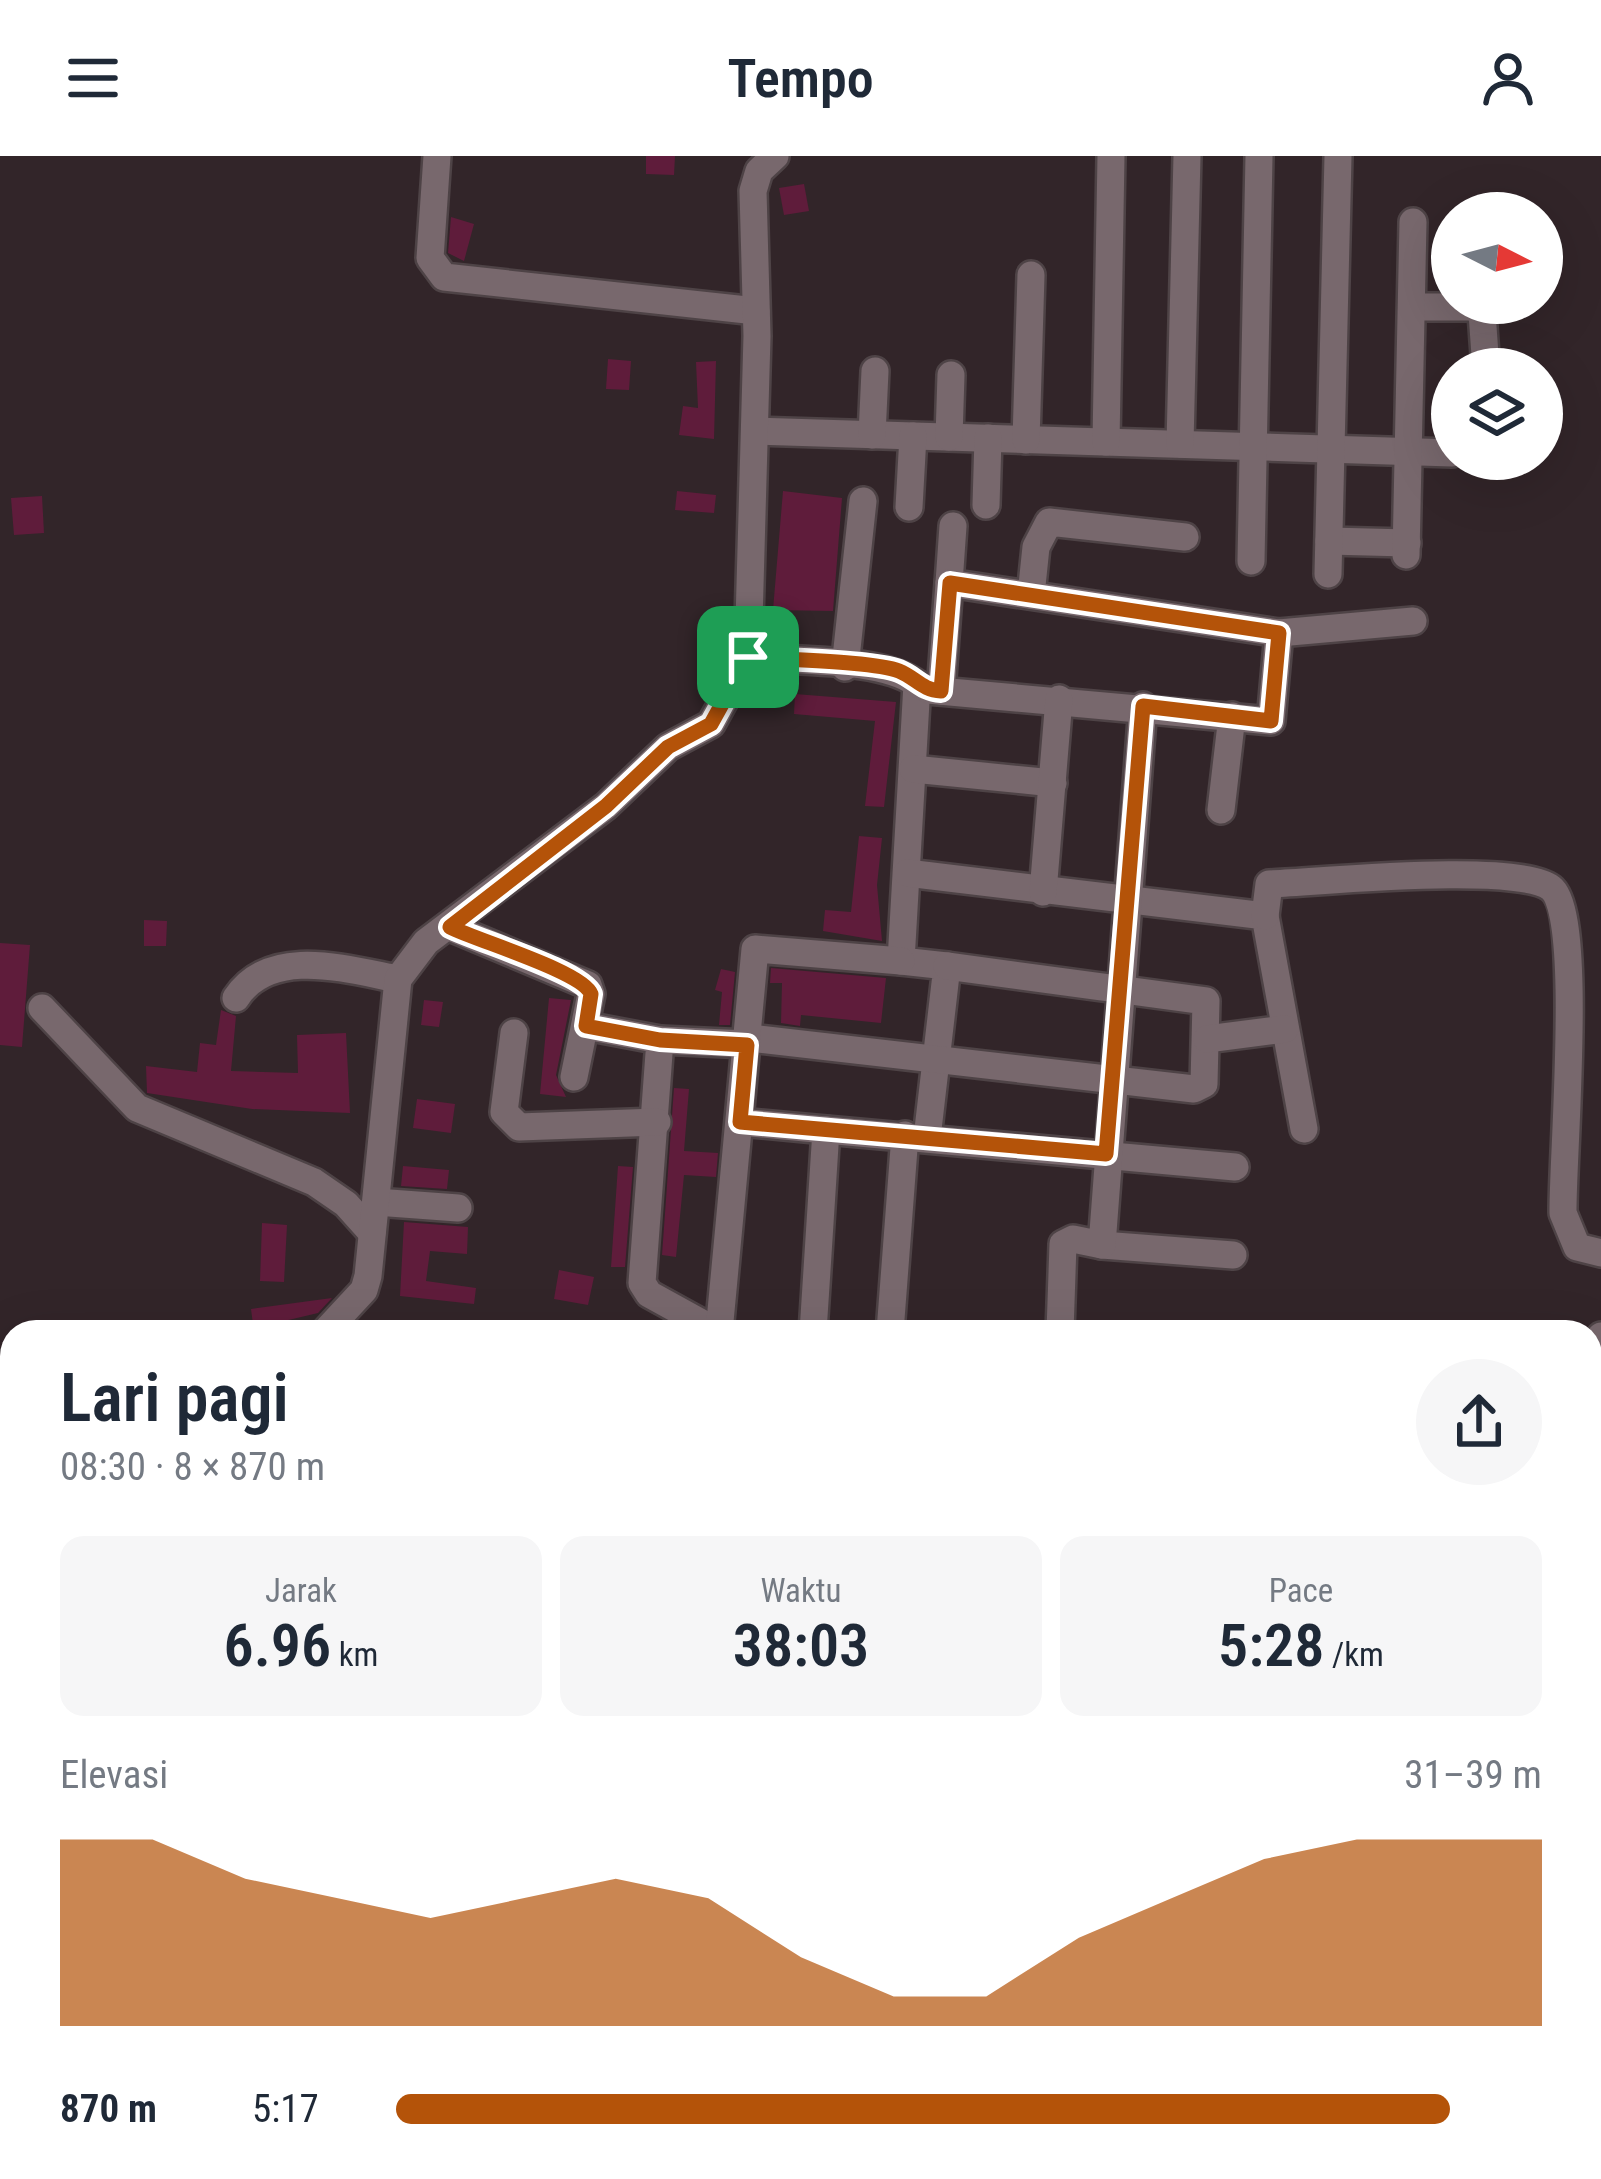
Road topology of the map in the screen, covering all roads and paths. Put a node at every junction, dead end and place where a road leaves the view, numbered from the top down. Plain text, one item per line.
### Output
1 (437, 156) edge
2 (775, 156) edge
3 (1111, 156) edge
4 (1187, 156) edge
5 (1259, 156) edge
6 (1338, 156) edge
7 (1414, 223) dead end
8 (1031, 274) dead end
9 (1412, 307) junction
10 (756, 310) junction
11 (1484, 348) edge
12 (875, 371) dead end
13 (951, 375) dead end
14 (755, 431) junction
15 (872, 435) junction
16 (913, 436) junction
17 (949, 437) junction
18 (988, 438) junction
19 (1027, 440) junction
20 (1106, 442) junction
21 (1180, 444) junction
22 (1253, 446) junction
23 (1331, 449) junction
24 (1409, 451) junction
25 (1431, 452) edge
26 (862, 501) dead end
27 (986, 505) dead end
28 (909, 507) dead end
29 (953, 526) dead end
30 (1185, 537) dead end
31 (1329, 542) junction
32 (1250, 561) dead end
33 (1328, 574) dead end
34 (950, 583) junction
35 (1031, 595) junction
36 (1413, 621) dead end
37 (1279, 633) junction
38 (748, 657) junction
39 (845, 667) junction
40 (929, 687) junction
41 (1059, 699) junction
42 (1143, 706) junction
43 (1232, 716) junction
44 (913, 769) junction
45 (1053, 783) junction
46 (1221, 810) dead end
47 (907, 873) junction
48 (1043, 892) junction
49 (1125, 903) junction
50 (1265, 916) junction
51 (450, 927) junction
52 (901, 961) junction
53 (947, 966) junction
54 (398, 979) junction
55 (1119, 989) junction
56 (236, 998) dead end
57 (42, 1008) dead end
58 (586, 1026) junction
59 (1285, 1029) junction
60 (514, 1033) dead end
61 (1207, 1039) junction
62 (660, 1040) junction
63 (748, 1041) junction
64 (934, 1056) junction
65 (574, 1077) dead end
66 (1113, 1078) junction
67 (657, 1122) junction
68 (740, 1122) junction
69 (1304, 1129) dead end
70 (826, 1130) junction
71 (916, 1136) junction
72 (1106, 1154) junction
73 (1235, 1167) dead end
74 (376, 1202) junction
75 (458, 1208) dead end
76 (372, 1233) junction
77 (1102, 1245) junction
78 (1601, 1253) edge
79 (1233, 1255) dead end
80 (336, 1320) edge
81 (697, 1320) edge
82 (719, 1320) edge
83 (814, 1320) edge
84 (892, 1320) edge
85 (1060, 1320) edge

1 - 10 street
2 - 10 street
3 - 20 street
4 - 21 street
5 - 22 street
6 - 23 street
7 - 9 street
8 - 19 street
9 - 11 street
9 - 24 street
10 - 14 street
12 - 15 street
13 - 17 street
14 - 15 street
14 - 38 street
15 - 16 street
16 - 17 street
16 - 28 street
17 - 18 street
18 - 19 street
18 - 27 street
19 - 20 street
20 - 21 street
21 - 22 street
22 - 23 street
22 - 32 street
23 - 24 street
23 - 31 street
24 - 25 street
24 - 31 street
26 - 39 street
29 - 34 street
30 - 35 street
31 - 33 street
34 - 35 street
34 - 40 street
35 - 37 street
36 - 37 street
37 - 43 street
38 - 39 street
38 - 51 street
39 - 40 street
40 - 41 street
40 - 44 street
41 - 42 street
41 - 45 street
42 - 43 street
42 - 49 street
43 - 46 street
44 - 45 street
44 - 47 street
45 - 48 street
47 - 48 street
47 - 52 street
48 - 49 street
49 - 50 street
49 - 55 street
50 - 59 street
50 - 78 street
51 - 54 street
51 - 58 street
52 - 53 street
52 - 63 street
53 - 55 street
53 - 64 street
54 - 56 street
54 - 74 street
55 - 61 street
55 - 66 street
57 - 76 street
58 - 62 street
58 - 65 street
59 - 61 street
59 - 69 street
60 - 67 street
61 - 66 street
62 - 63 street
62 - 67 street
63 - 64 street
63 - 68 street
64 - 66 street
64 - 71 street
66 - 72 street
67 - 81 street
68 - 70 street
68 - 82 street
70 - 71 street
70 - 83 street
71 - 72 street
71 - 84 street
72 - 73 street
72 - 77 street
74 - 75 street
74 - 76 street
76 - 80 street
77 - 79 street
77 - 85 street

